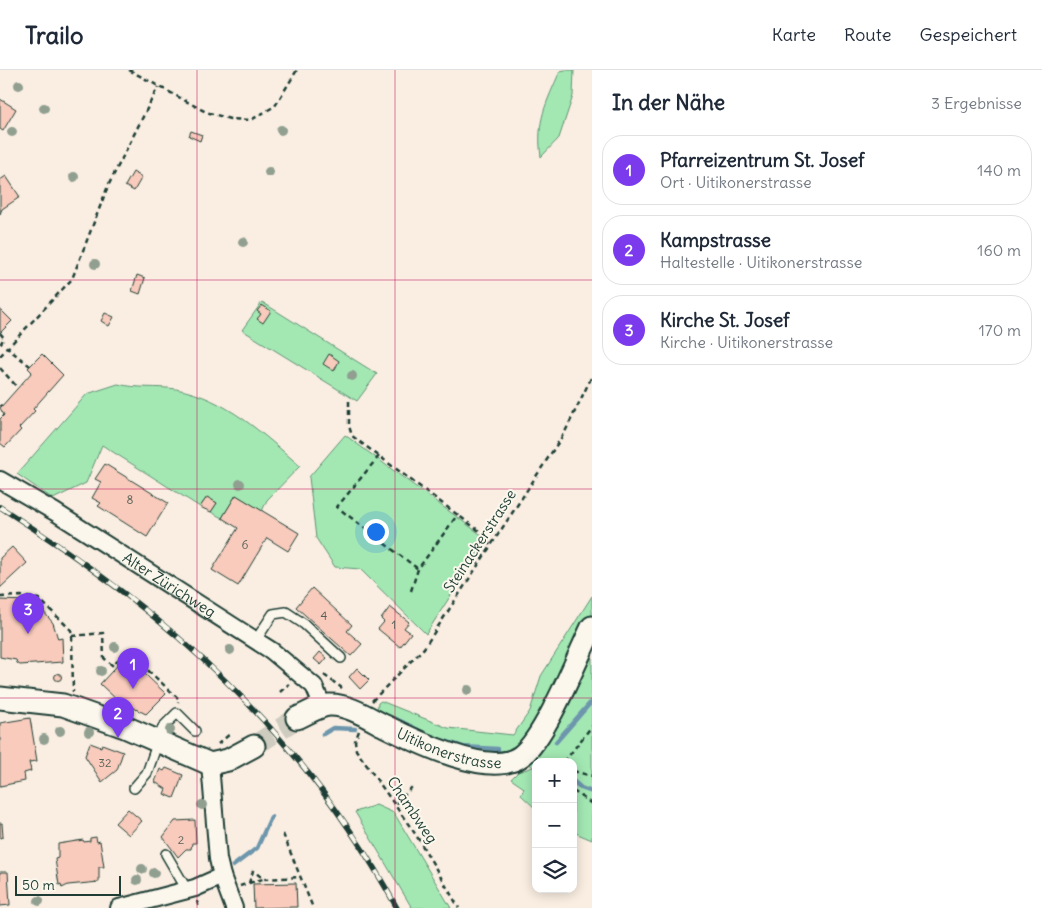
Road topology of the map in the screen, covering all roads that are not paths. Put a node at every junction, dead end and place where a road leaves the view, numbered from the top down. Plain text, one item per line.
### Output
1 (0, 480) edge
2 (592, 627) edge
3 (256, 640) junction
4 (341, 658) dead end
5 (0, 698) edge
6 (322, 706) junction
7 (297, 718) tunnel mouth
8 (195, 732) dead end
9 (159, 742) junction
10 (254, 746) tunnel mouth
11 (210, 764) junction
12 (134, 788) dead end
13 (166, 854) dead end
14 (222, 876) junction
15 (187, 890) junction
16 (119, 908) edge
17 (234, 908) edge

1 - 3 street, Alter Zürichweg
2 - 6 street, Uitikonerstrasse
3 - 4 lane
3 - 6 street, Alter Zürichweg
5 - 9 street
6 - 7 street
8 - 9 lane
9 - 11 street
9 - 12 lane
10 - 11 street
11 - 14 street
13 - 15 lane
14 - 15 street
14 - 17 street
15 - 16 street

